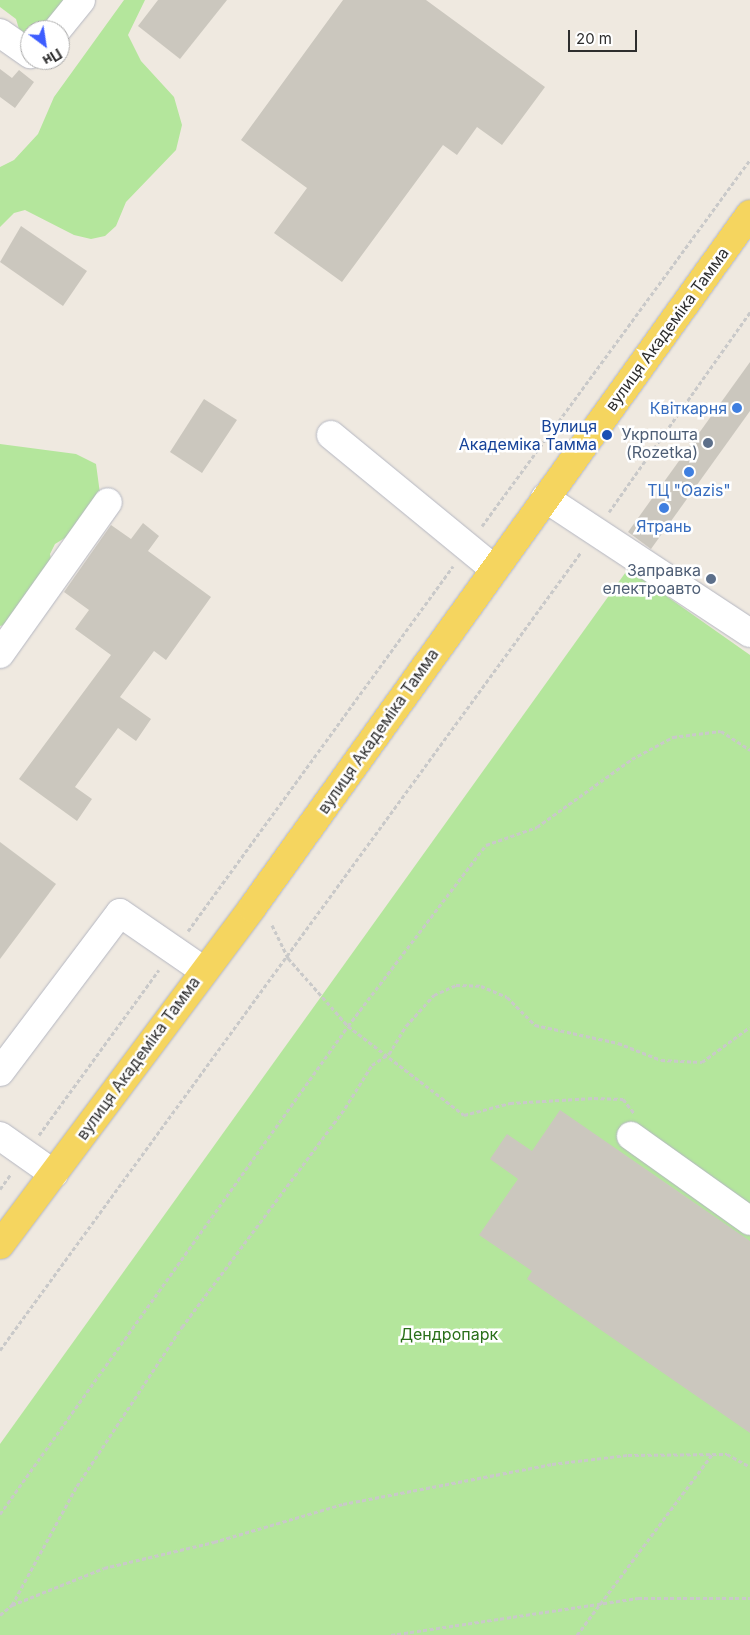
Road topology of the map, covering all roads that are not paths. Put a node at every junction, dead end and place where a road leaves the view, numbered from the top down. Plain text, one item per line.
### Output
1 (80, 0) edge
2 (65, 20) edge
3 (0, 33) edge
4 (20, 47) edge
5 (750, 214) edge
6 (331, 435) dead end
7 (545, 498) junction
8 (108, 502) dead end
9 (493, 568) junction
10 (750, 633) edge
11 (0, 654) edge
12 (203, 970) junction
13 (0, 1072) edge
14 (0, 1136) edge
15 (631, 1136) road end
16 (54, 1174) junction
17 (750, 1221) edge
18 (0, 1245) edge

1 - 2 lane
3 - 4 lane
5 - 7 main road, вулиця Академіка Тамма
6 - 9 lane
7 - 9 main road, вулиця Академіка Тамма
7 - 10 lane
8 - 11 lane
9 - 12 main road, вулиця Академіка Тамма
12 - 13 lane
12 - 16 main road, вулиця Академіка Тамма
14 - 16 lane
15 - 17 lane
16 - 18 main road, вулиця Академіка Тамма

